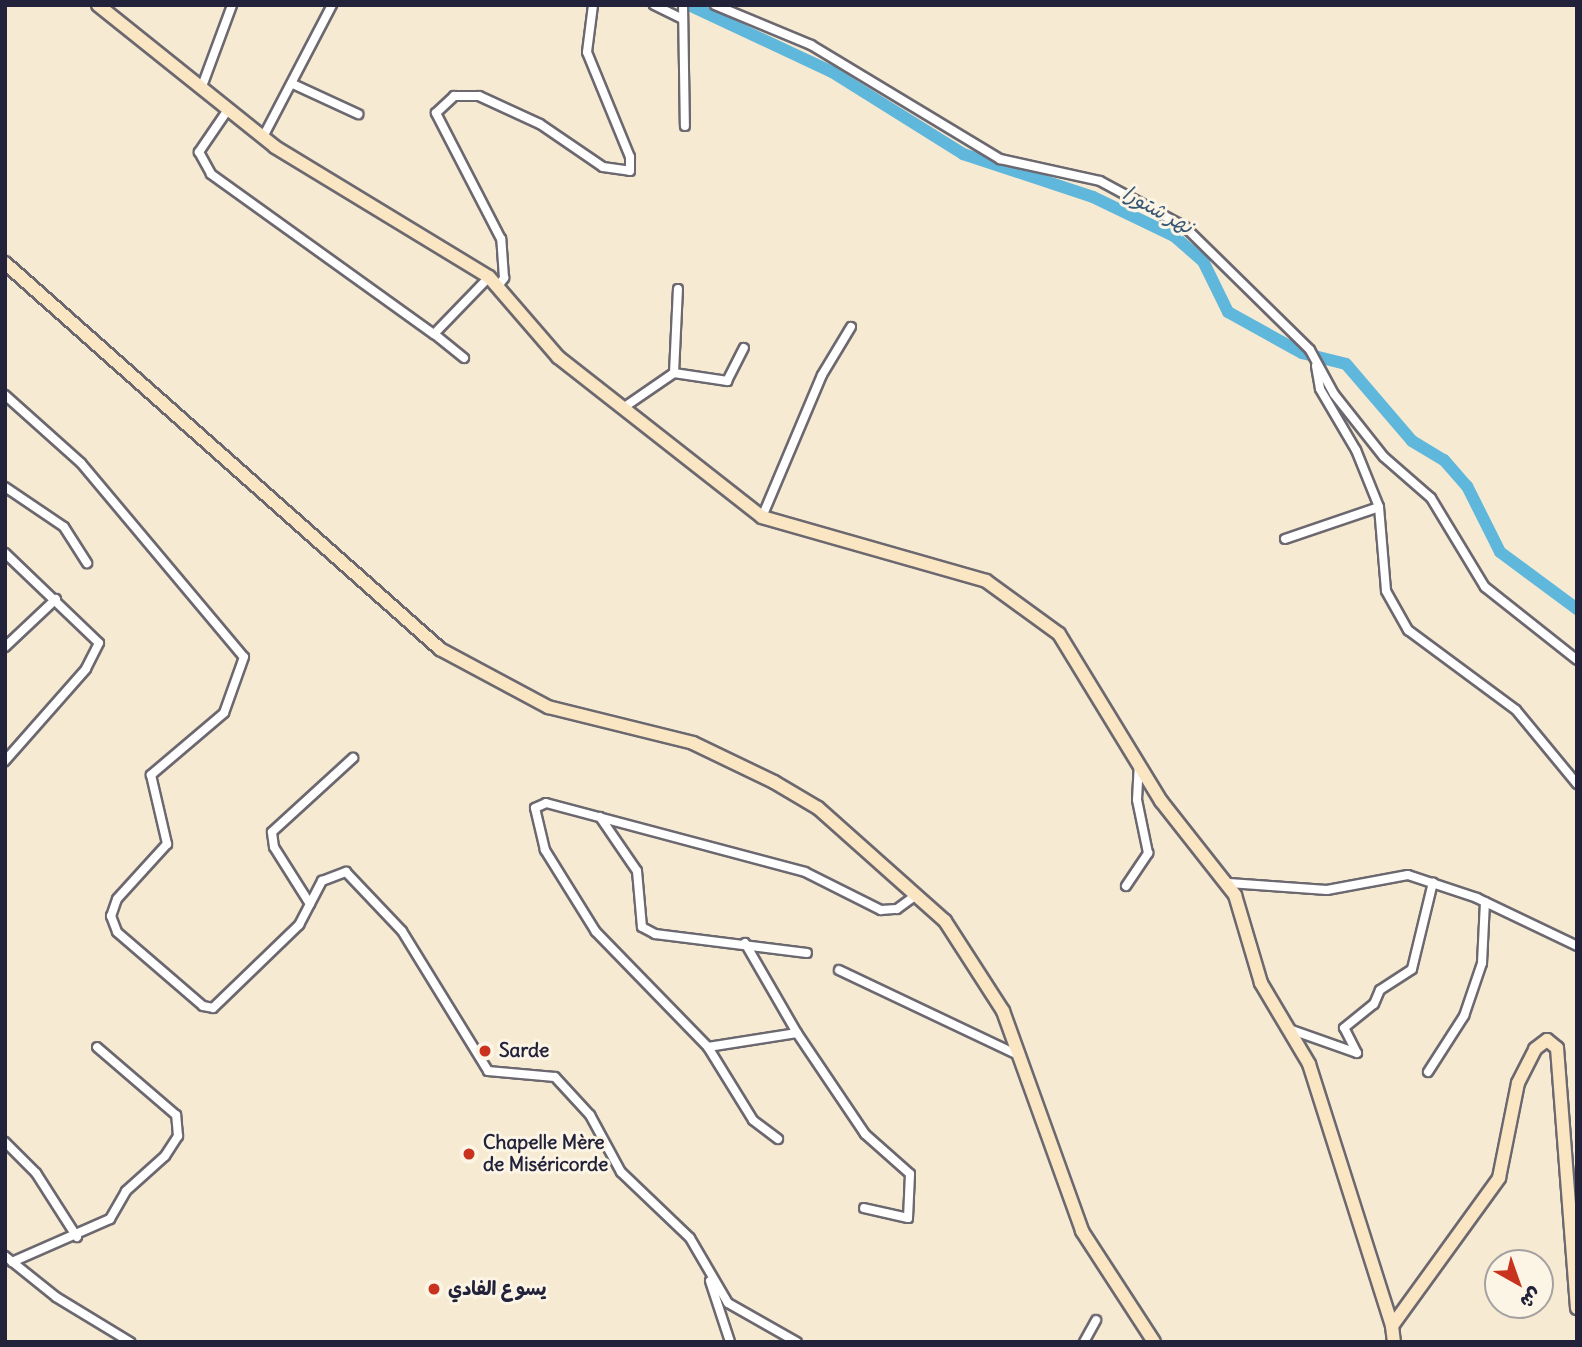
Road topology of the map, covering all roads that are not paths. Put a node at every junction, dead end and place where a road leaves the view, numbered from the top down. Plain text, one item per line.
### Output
1 (99, 5) edge
2 (232, 5) edge
3 (332, 5) edge
4 (593, 5) edge
5 (654, 5) edge
6 (715, 5) edge
7 (682, 10) edge
8 (293, 84) junction
9 (201, 89) junction
10 (227, 111) junction
11 (358, 114) dead end
12 (685, 126) dead end
13 (263, 137) junction
14 (5, 263) edge
15 (494, 281) junction
16 (678, 289) dead end
17 (851, 327) dead end
18 (434, 334) junction
19 (744, 348) dead end
20 (464, 358) dead end
21 (1315, 360) junction
22 (674, 373) junction
23 (5, 395) edge
24 (623, 408) junction
25 (5, 486) edge
26 (1379, 508) junction
27 (762, 517) junction
28 (1285, 539) dead end
29 (5, 553) edge
30 (87, 563) dead end
31 (56, 599) junction
32 (5, 647) edge
33 (1577, 660) edge
34 (353, 758) dead end
35 (5, 761) edge
36 (1139, 765) junction
37 (1577, 784) edge
38 (600, 817) junction
39 (1433, 882) junction
40 (1229, 883) junction
41 (1126, 886) dead end
42 (915, 896) junction
43 (1485, 902) junction
44 (310, 904) junction
45 (745, 943) junction
46 (1577, 946) edge
47 (807, 953) dead end
48 (839, 970) dead end
49 (1289, 1028) junction
50 (797, 1033) junction
51 (97, 1047) dead end
52 (708, 1048) junction
53 (1020, 1056) junction
54 (1428, 1072) dead end
55 (778, 1139) dead end
56 (5, 1142) edge
57 (1574, 1182) edge
58 (864, 1208) dead end
59 (77, 1237) junction
60 (9, 1259) edge
61 (710, 1281) junction
62 (1577, 1308) edge
63 (1096, 1320) dead end
64 (1392, 1326) junction
65 (130, 1342) edge
66 (730, 1342) edge
67 (797, 1342) edge
68 (1084, 1342) edge
69 (1154, 1342) edge
70 (1394, 1342) edge

1 - 9 street
2 - 9 street
3 - 8 street
4 - 15 street
5 - 7 street
6 - 21 street
7 - 12 street
8 - 11 street
8 - 13 street
9 - 10 street
10 - 13 street
10 - 18 street
13 - 15 street
14 - 42 street
15 - 18 street
15 - 24 street
16 - 22 street
17 - 27 street
18 - 20 street
19 - 22 street
21 - 26 street
21 - 33 street
22 - 24 street
23 - 44 street
24 - 27 street
25 - 30 street
26 - 28 street
26 - 37 street
27 - 36 street
29 - 31 street
31 - 32 street
31 - 35 street
34 - 44 street
36 - 40 street
36 - 41 street
38 - 42 street
38 - 45 street
38 - 52 street
39 - 40 street
39 - 43 street
39 - 49 street
40 - 49 street
42 - 53 street
43 - 46 street
43 - 54 street
44 - 61 street
45 - 47 street
45 - 50 street
48 - 53 street
49 - 64 street
50 - 52 street
50 - 58 street
51 - 59 street
52 - 55 street
53 - 69 street
56 - 59 street
57 - 62 street
57 - 64 street
59 - 60 street
60 - 65 street
61 - 66 street
61 - 67 street
63 - 68 street
64 - 70 street

